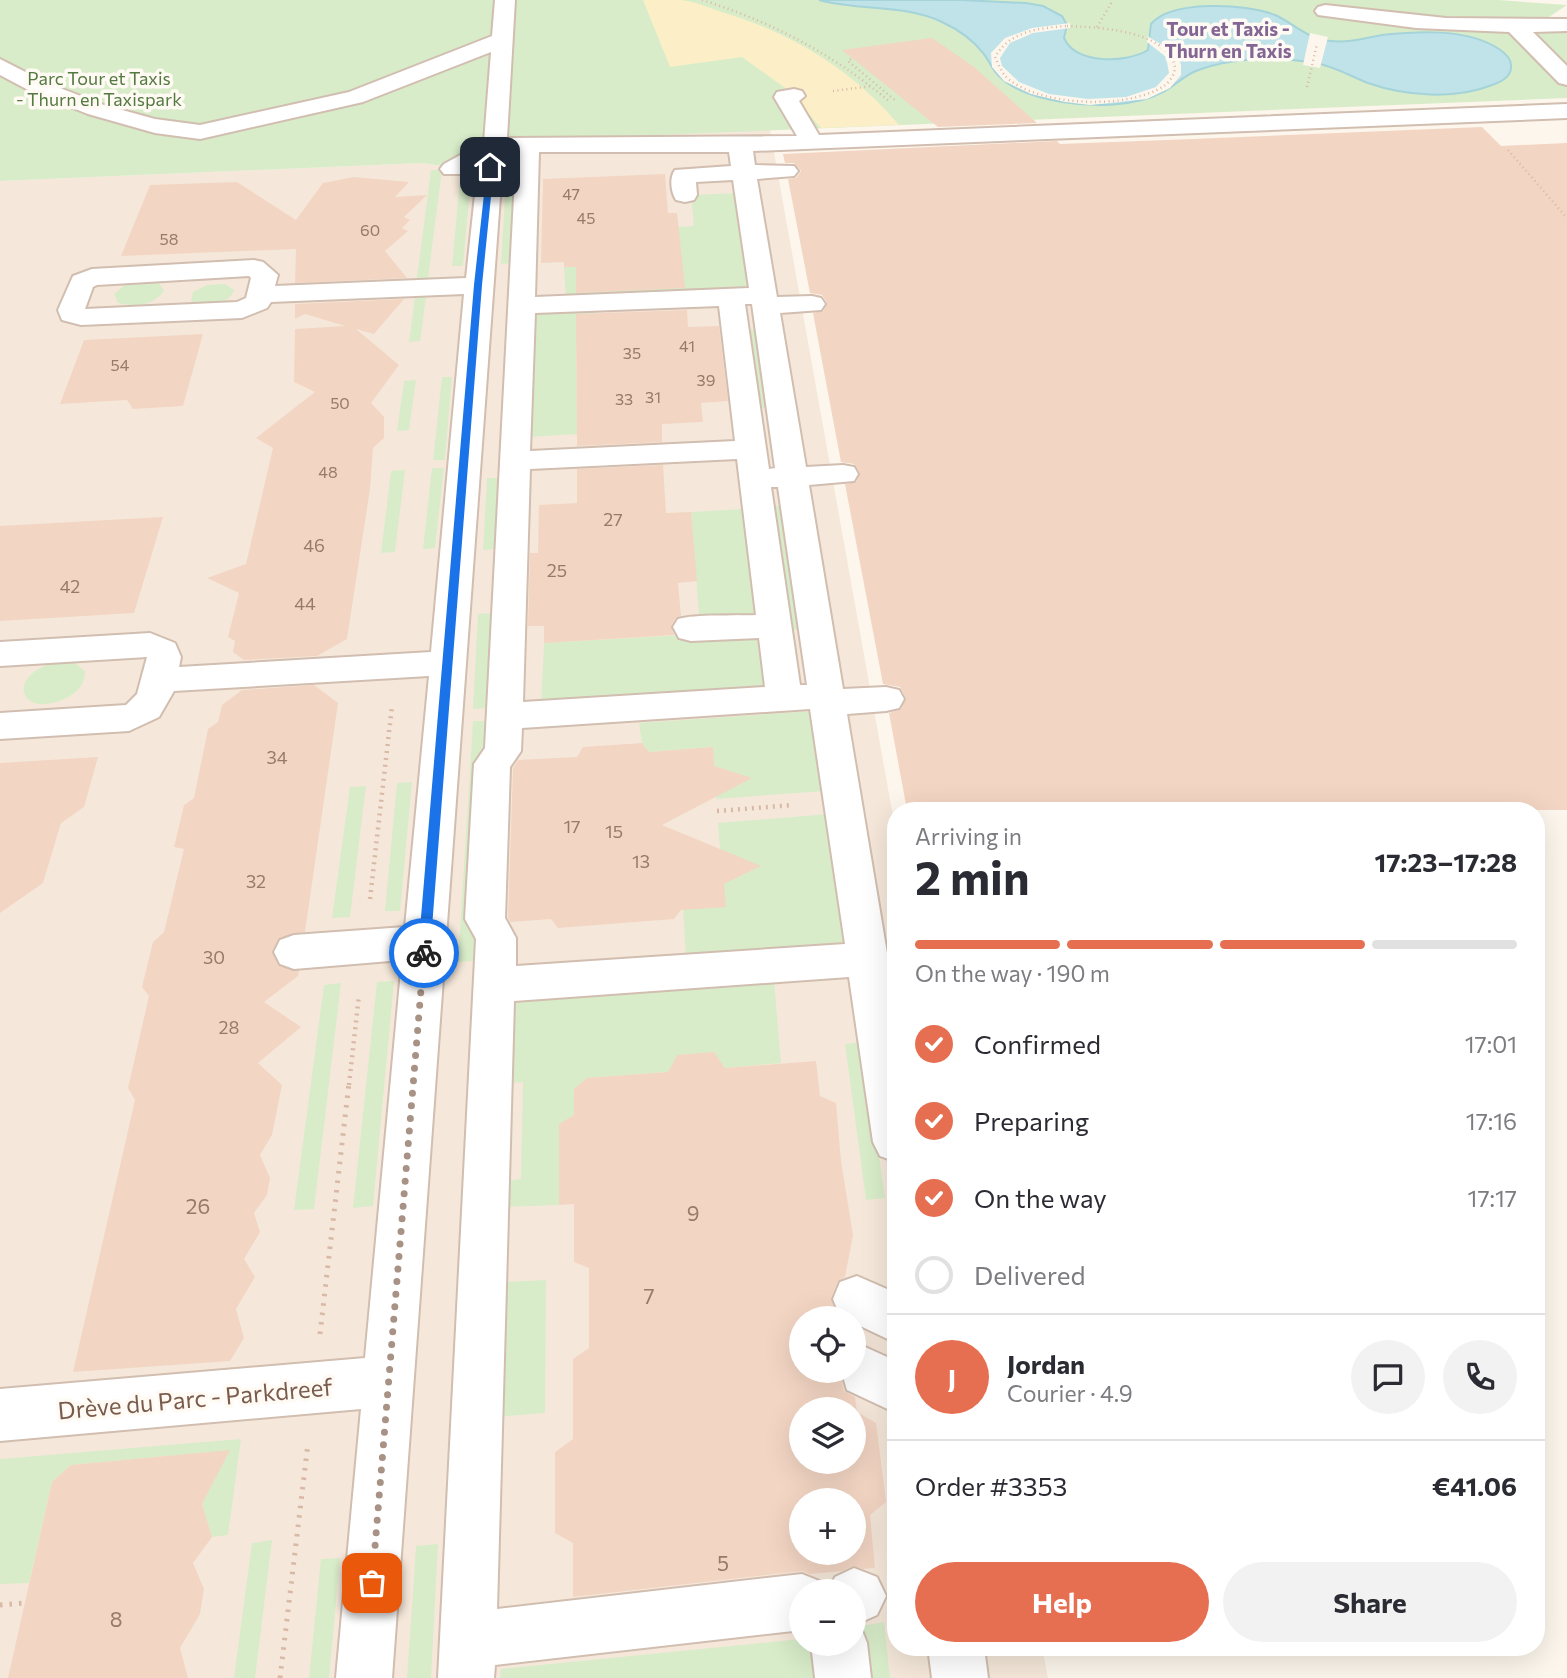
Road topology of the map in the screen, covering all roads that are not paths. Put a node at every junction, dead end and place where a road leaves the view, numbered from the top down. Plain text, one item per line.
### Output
1 (505, 0) edge
2 (1325, 11) dead end
3 (1566, 26) edge
4 (1516, 27) junction
5 (503, 39) junction
6 (0, 65) edge
7 (1567, 78) edge
8 (794, 96) dead end
9 (1567, 111) edge
10 (810, 142) junction
11 (508, 150) junction
12 (742, 159) junction
13 (452, 169) dead end
14 (786, 171) dead end
15 (685, 195) dead end
16 (479, 275) junction
17 (260, 295) junction
18 (754, 299) junction
19 (812, 304) dead end
20 (521, 306) junction
21 (515, 461) junction
22 (753, 464) junction
23 (844, 474) dead end
24 (792, 477) junction
25 (774, 626) junction
26 (690, 627) dead end
27 (0, 654) edge
28 (447, 663) junction
29 (158, 680) junction
30 (784, 699) junction
31 (886, 699) dead end
32 (827, 700) junction
33 (504, 716) junction
34 (0, 726) edge
35 (425, 942) junction
36 (294, 952) dead end
37 (867, 959) junction
38 (494, 985) junction
39 (886, 1016) edge
40 (389, 1381) junction
41 (0, 1415) edge
42 (789, 1604) edge
43 (845, 1656) edge
44 (957, 1656) edge
45 (467, 1659) edge
46 (364, 1678) edge
47 (843, 1678) edge
48 (960, 1678) edge

1 - 5 street
2 - 4 street
3 - 4 street
4 - 7 street
5 - 6 street
5 - 11 street
8 - 10 street
9 - 10 street
10 - 12 street
11 - 12 street
11 - 13 street
11 - 16 street
11 - 20 street
12 - 14 street
12 - 15 street
12 - 18 street
16 - 17 street
16 - 28 street
17 - 17 street
18 - 19 street
18 - 20 street
18 - 22 street
18 - 24 street
20 - 21 street
21 - 22 street
21 - 33 street
22 - 24 street
22 - 25 street
23 - 24 street
24 - 32 street
25 - 26 street
25 - 30 street
27 - 29 street
28 - 29 street
28 - 35 street
29 - 34 street
30 - 32 street
30 - 33 street
31 - 32 street
32 - 37 street
33 - 38 street
35 - 36 street
35 - 40 street
37 - 38 street
37 - 39 street
38 - 45 street
40 - 41 street, Drève du Parc - Parkdreef
40 - 46 street
42 - 45 street
43 - 47 street
44 - 48 street

